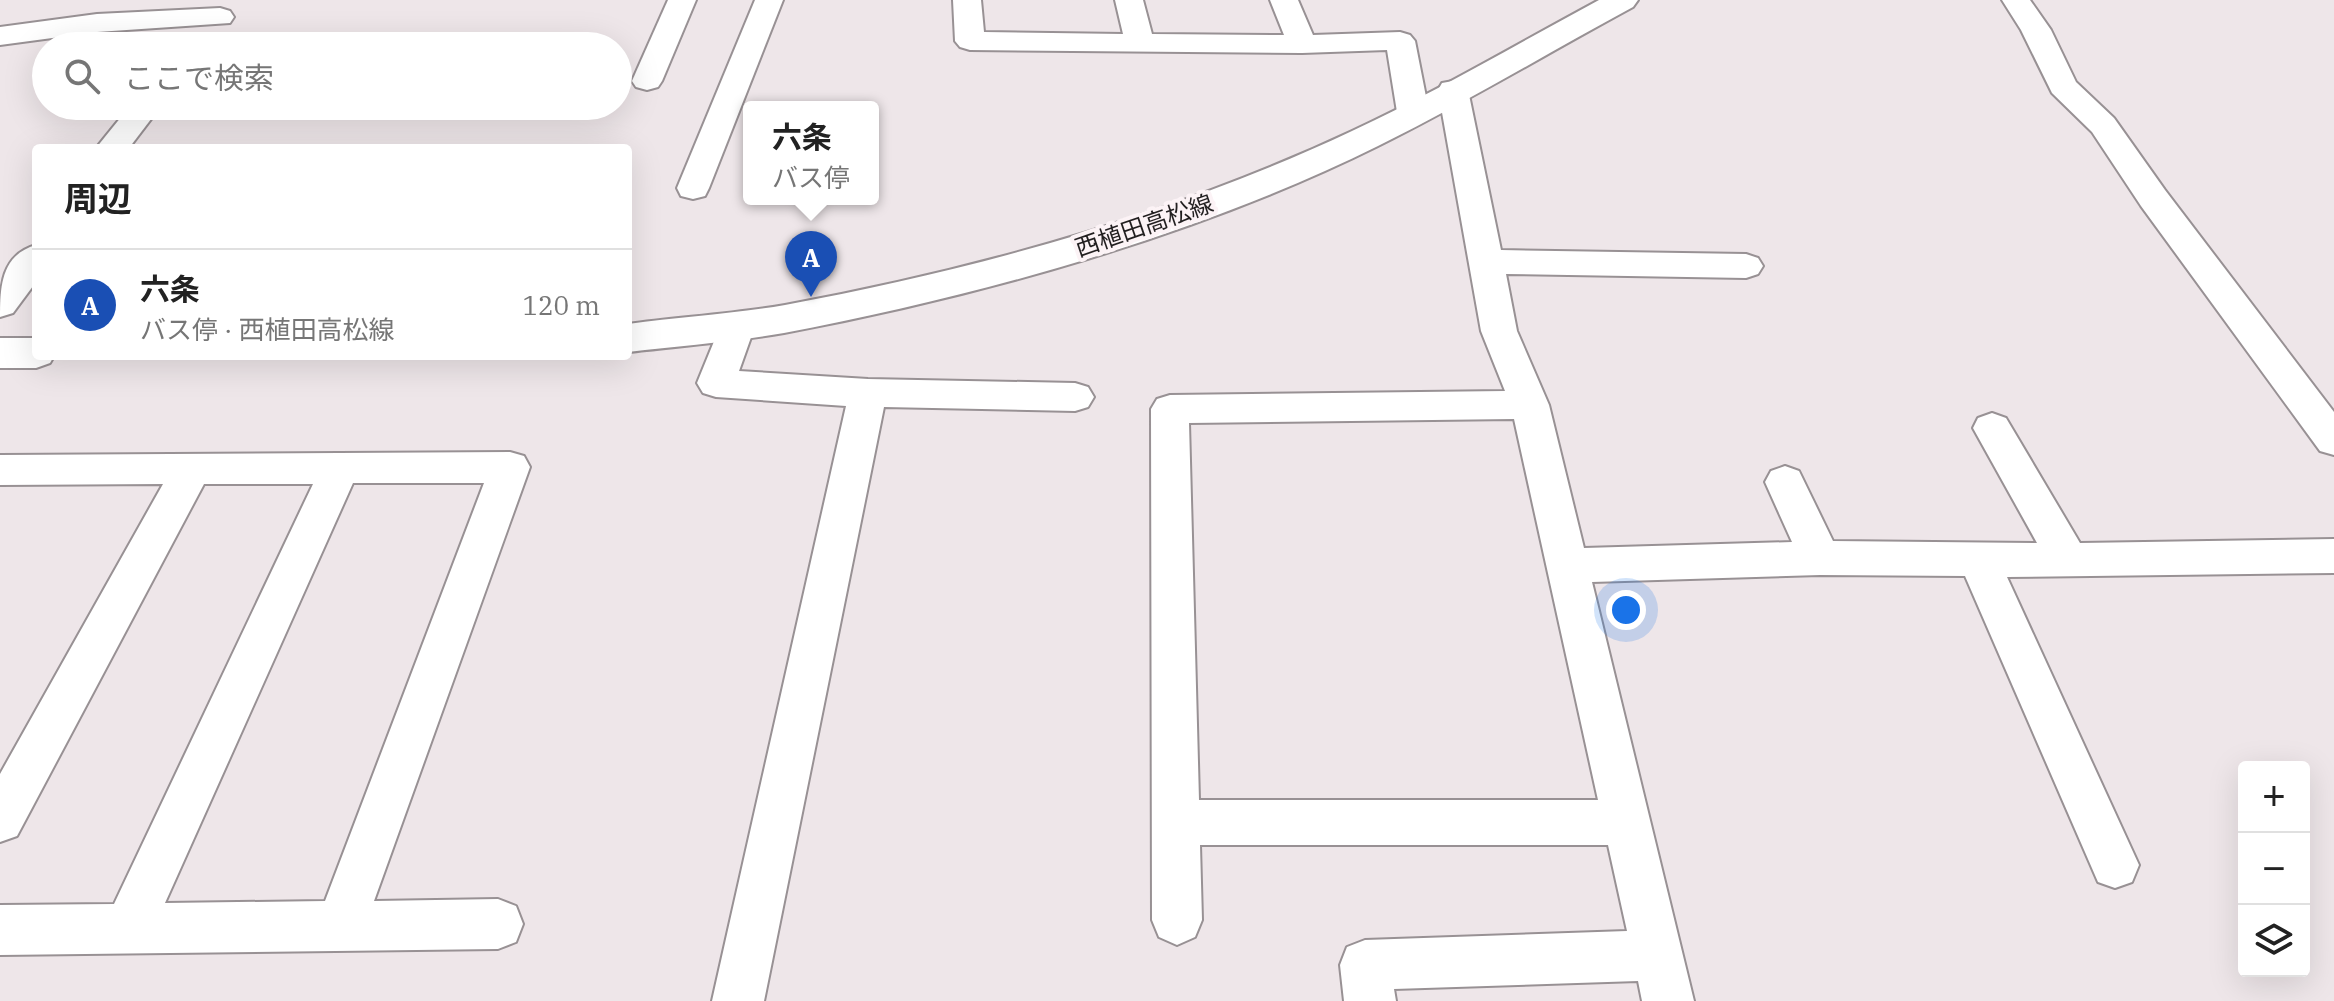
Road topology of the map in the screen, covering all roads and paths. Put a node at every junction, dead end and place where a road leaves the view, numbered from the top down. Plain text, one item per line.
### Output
1 (682, 0) edge
2 (769, 0) edge
3 (967, 0) edge
4 (1129, 0) edge
5 (1284, 0) edge
6 (1622, 0) edge
7 (2016, 0) edge
8 (231, 8) edge
9 (209, 32) edge
10 (0, 36) edge
11 (970, 41) junction
12 (1140, 43) junction
13 (1302, 44) junction
14 (964, 70) dead end
15 (647, 81) dead end
16 (1453, 90) junction
17 (1413, 112) junction
18 (135, 120) edge
19 (115, 144) edge
20 (693, 188) dead end
21 (32, 262) edge
22 (1486, 262) junction
23 (1746, 266) dead end
24 (0, 304) edge
25 (737, 326) junction
26 (632, 338) edge
27 (0, 353) edge
28 (32, 353) edge
29 (868, 393) junction
30 (1075, 397) dead end
31 (1530, 405) junction
32 (1992, 428) dead end
33 (2334, 440) edge
34 (340, 468) junction
35 (192, 469) junction
36 (0, 470) edge
37 (1785, 482) dead end
38 (2334, 556) edge
39 (1820, 558) junction
40 (1978, 559) junction
41 (2068, 560) junction
42 (1567, 566) junction
43 (0, 820) edge
44 (1626, 822) junction
45 (1175, 823) junction
46 (2115, 865) dead end
47 (1177, 920) dead end
48 (498, 924) dead end
49 (340, 926) junction
50 (128, 928) junction
51 (0, 930) edge
52 (1663, 978) edge
53 (738, 1001) edge
54 (1370, 1001) edge

1 - 15 street
2 - 20 street
3 - 11 street
4 - 12 street
5 - 13 street
6 - 16 main road, 西植田高松線
7 - 33 street
8 - 9 street
8 - 10 street
11 - 12 street
11 - 14 street
12 - 13 street
13 - 17 street
16 - 17 main road, 西植田高松線
16 - 22 street
17 - 25 main road, 西植田高松線
18 - 19 street
21 - 24 street
22 - 23 street
22 - 31 street
25 - 26 main road, 西植田高松線
25 - 29 street
27 - 28 main road
29 - 30 street
29 - 53 street
31 - 42 street
31 - 45 street
32 - 41 street
34 - 35 street
34 - 49 street
34 - 50 street
35 - 36 street
35 - 43 street
37 - 39 street
38 - 41 street
39 - 40 street
39 - 42 street
40 - 41 street
40 - 46 street
42 - 44 street
44 - 45 street
44 - 52 street
45 - 47 street
48 - 49 street
49 - 50 street
50 - 51 street
52 - 54 street

